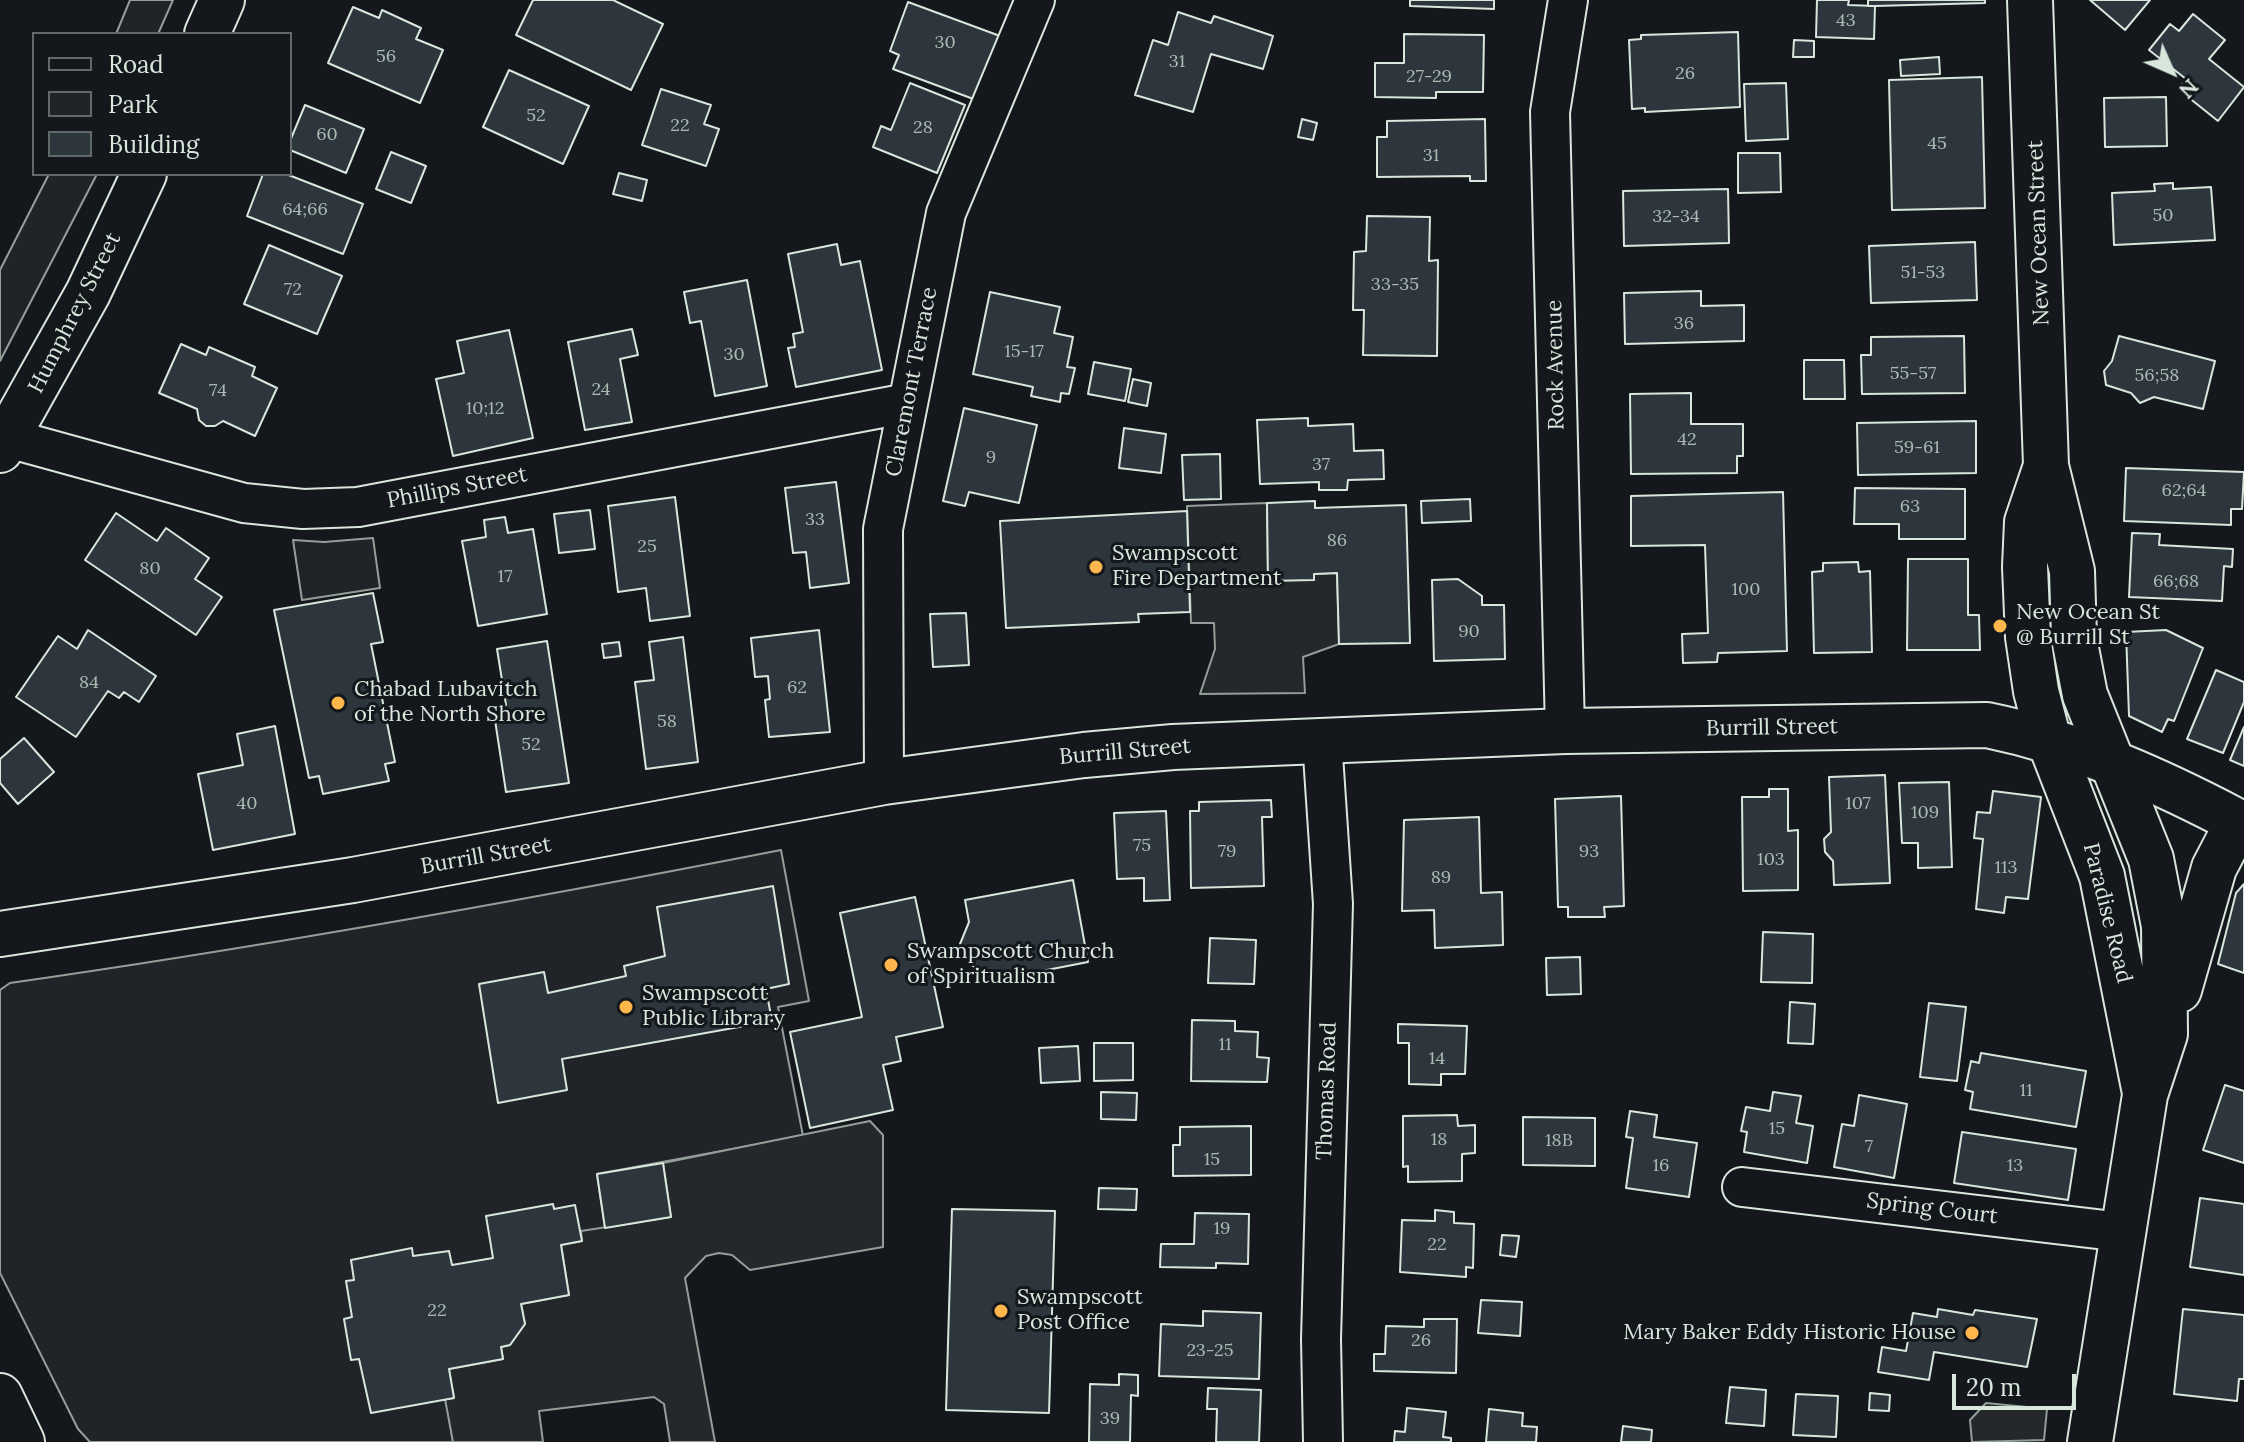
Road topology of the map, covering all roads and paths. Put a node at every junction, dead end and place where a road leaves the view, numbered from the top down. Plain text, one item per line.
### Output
1 (222, 0) edge
2 (1035, 0) edge
3 (1568, 0) edge
4 (2030, 0) edge
5 (208, 32) edge
6 (143, 176) edge
7 (908, 403) junction
8 (4, 444) edge
9 (2046, 466) junction
10 (1565, 731) junction
11 (2048, 737) junction
12 (1322, 740) junction
13 (2110, 760) junction
14 (884, 782) junction
15 (2241, 823) edge
16 (0, 934) edge
17 (2165, 1034) junction
18 (2145, 1095) junction
19 (1742, 1187) dead end
20 (2122, 1232) junction
21 (0, 1396) edge
22 (22, 1442) edge
23 (1323, 1442) edge
24 (2090, 1442) edge

1 - 5 main road
2 - 7 street, Claremont Terrace
3 - 10 street, Rock Avenue
4 - 9 main road, New Ocean Street
6 - 8 main road, Humphrey Street
7 - 8 street, Phillips Street
7 - 14 street, Claremont Terrace
9 - 11 main road, New Ocean Street
9 - 13 main road, New Ocean Street
10 - 11 main road, Burrill Street
10 - 12 main road, Burrill Street
11 - 13 main road, Burrill Street
11 - 18 main road, Paradise Road
12 - 14 main road, Burrill Street
12 - 23 street, Thomas Road
13 - 15 main road, Burrill Street
13 - 17 main road, Paradise Road
14 - 16 main road, Burrill Street
15 - 17 main road
17 - 18 main road, Paradise Road
18 - 20 main road, Paradise Road
19 - 20 street, Spring Court
20 - 24 main road, Paradise Road
21 - 22 main road

